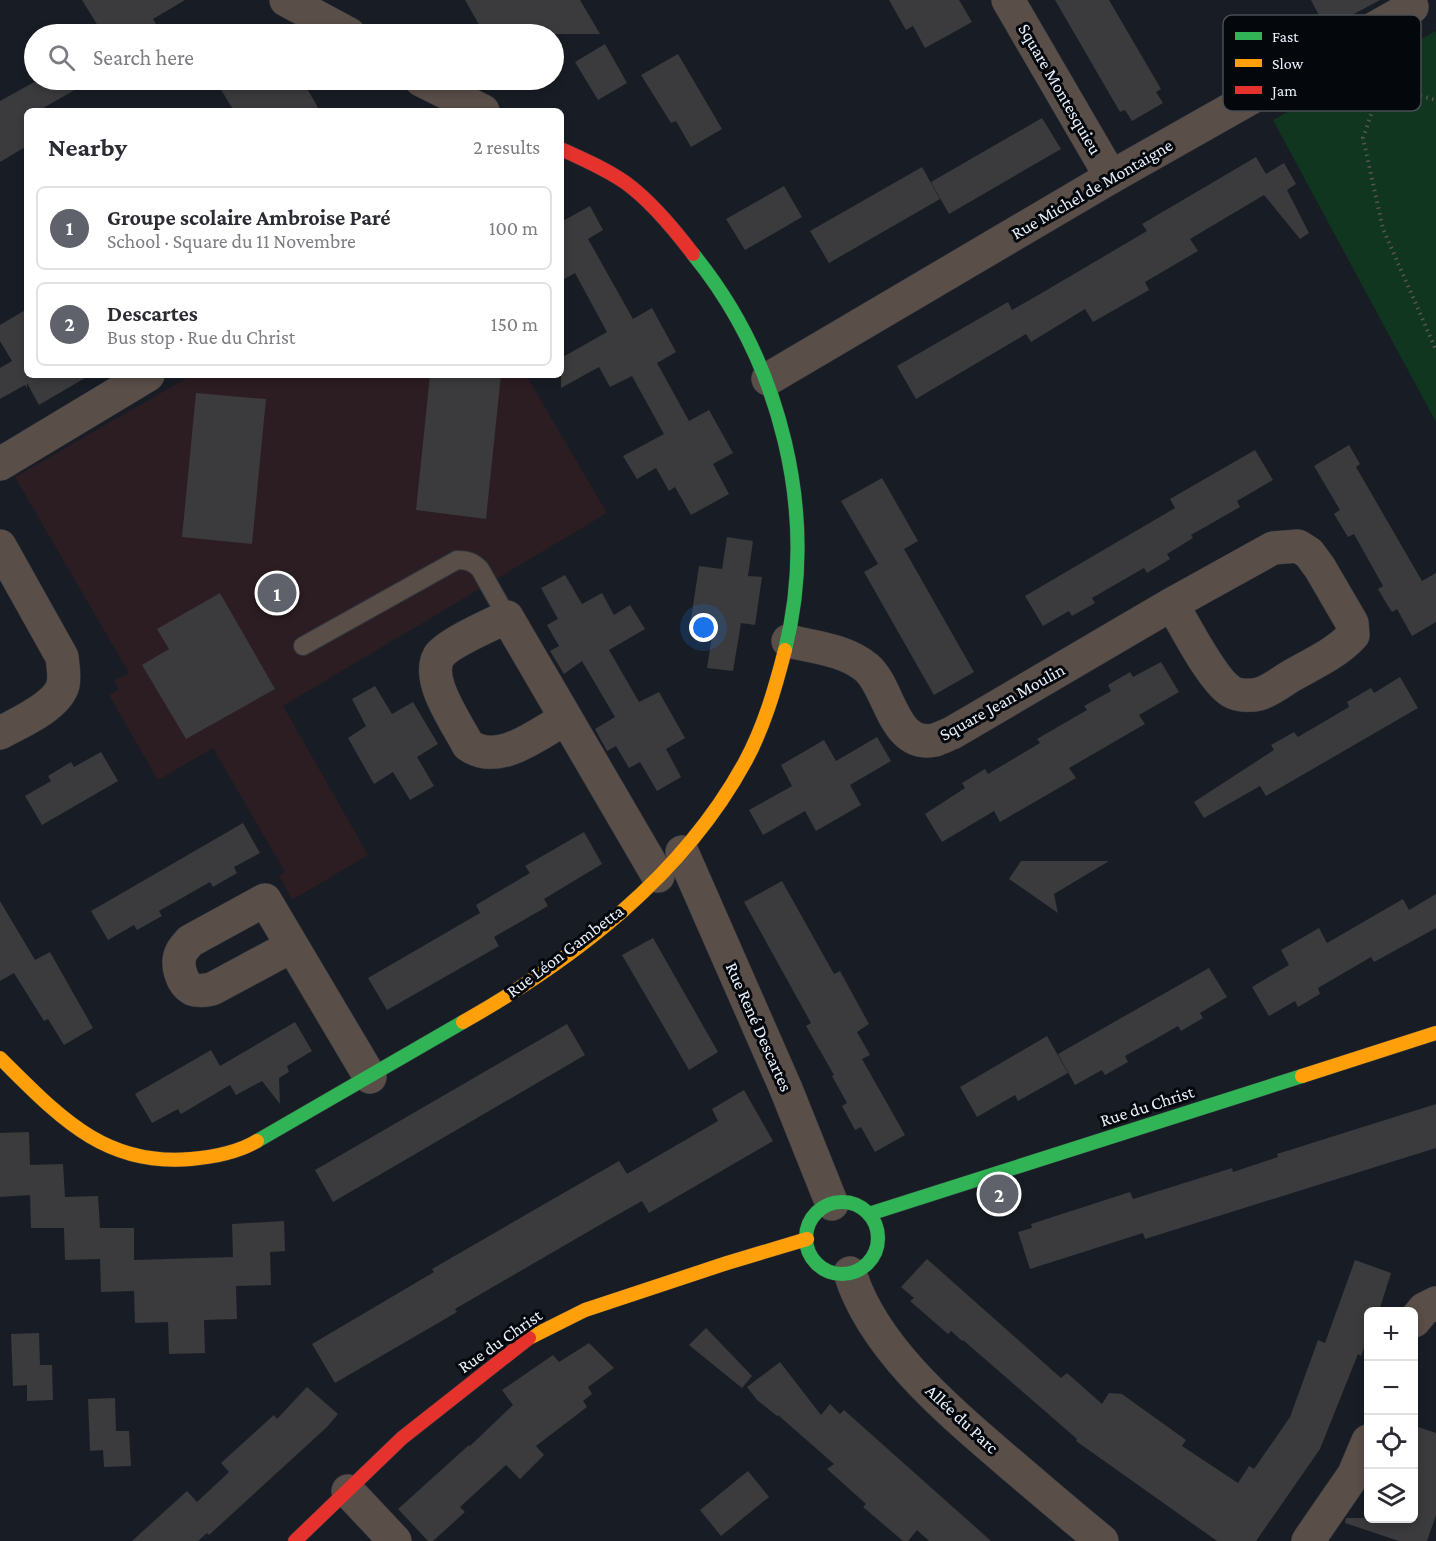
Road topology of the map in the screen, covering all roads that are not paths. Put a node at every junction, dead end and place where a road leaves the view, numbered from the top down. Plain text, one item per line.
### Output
1 (286, 0) edge
2 (1008, 0) edge
3 (1408, 0) edge
4 (1398, 15) edge
5 (330, 24) edge
6 (441, 90) edge
7 (477, 108) edge
8 (1226, 111) edge
9 (564, 150) edge
10 (1111, 177) junction
11 (143, 378) edge
12 (768, 379) junction
13 (0, 464) edge
14 (0, 546) edge
15 (1172, 604) junction
16 (507, 617) junction
17 (788, 641) junction
18 (303, 645) dead end
19 (565, 719) junction
20 (0, 733) edge
21 (682, 852) junction
22 (658, 876) junction
23 (292, 946) dead end
24 (1436, 1033) edge
25 (0, 1058) edge
26 (370, 1077) junction
27 (832, 1203) junction
28 (869, 1214) junction
29 (807, 1239) junction
30 (850, 1273) junction
31 (1436, 1303) edge
32 (1418, 1316) edge
33 (1364, 1450) edge
34 (348, 1491) junction
35 (295, 1541) edge
36 (395, 1541) edge
37 (1102, 1541) edge
38 (1308, 1541) edge

1 - 5 street
2 - 10 street, Square Montesquieu
3 - 4 street, Rue Michel de Montaigne
6 - 7 street
8 - 10 street, Rue Michel de Montaigne
9 - 12 street, Rue Léon Gambetta
10 - 12 street, Rue Michel de Montaigne
11 - 13 street
12 - 17 street, Rue Léon Gambetta
14 - 20 street
15 - 15 street, Square Jean Moulin
15 - 17 street, Square Jean Moulin
16 - 18 lane
16 - 19 street
16 - 19 street
17 - 21 street, Rue Léon Gambetta
19 - 22 street
21 - 22 street, Rue Léon Gambetta
21 - 27 street, Rue René Descartes
22 - 26 street, Rue Léon Gambetta
23 - 26 street
24 - 28 street, Rue du Christ
25 - 26 street, Rue Léon Gambetta
27 - 28 street
27 - 29 street
28 - 30 street
29 - 30 street
29 - 34 street, Rue du Christ
30 - 37 street, Allée du Parc
31 - 32 street
33 - 38 street
34 - 35 street, Rue du Christ
34 - 36 street

